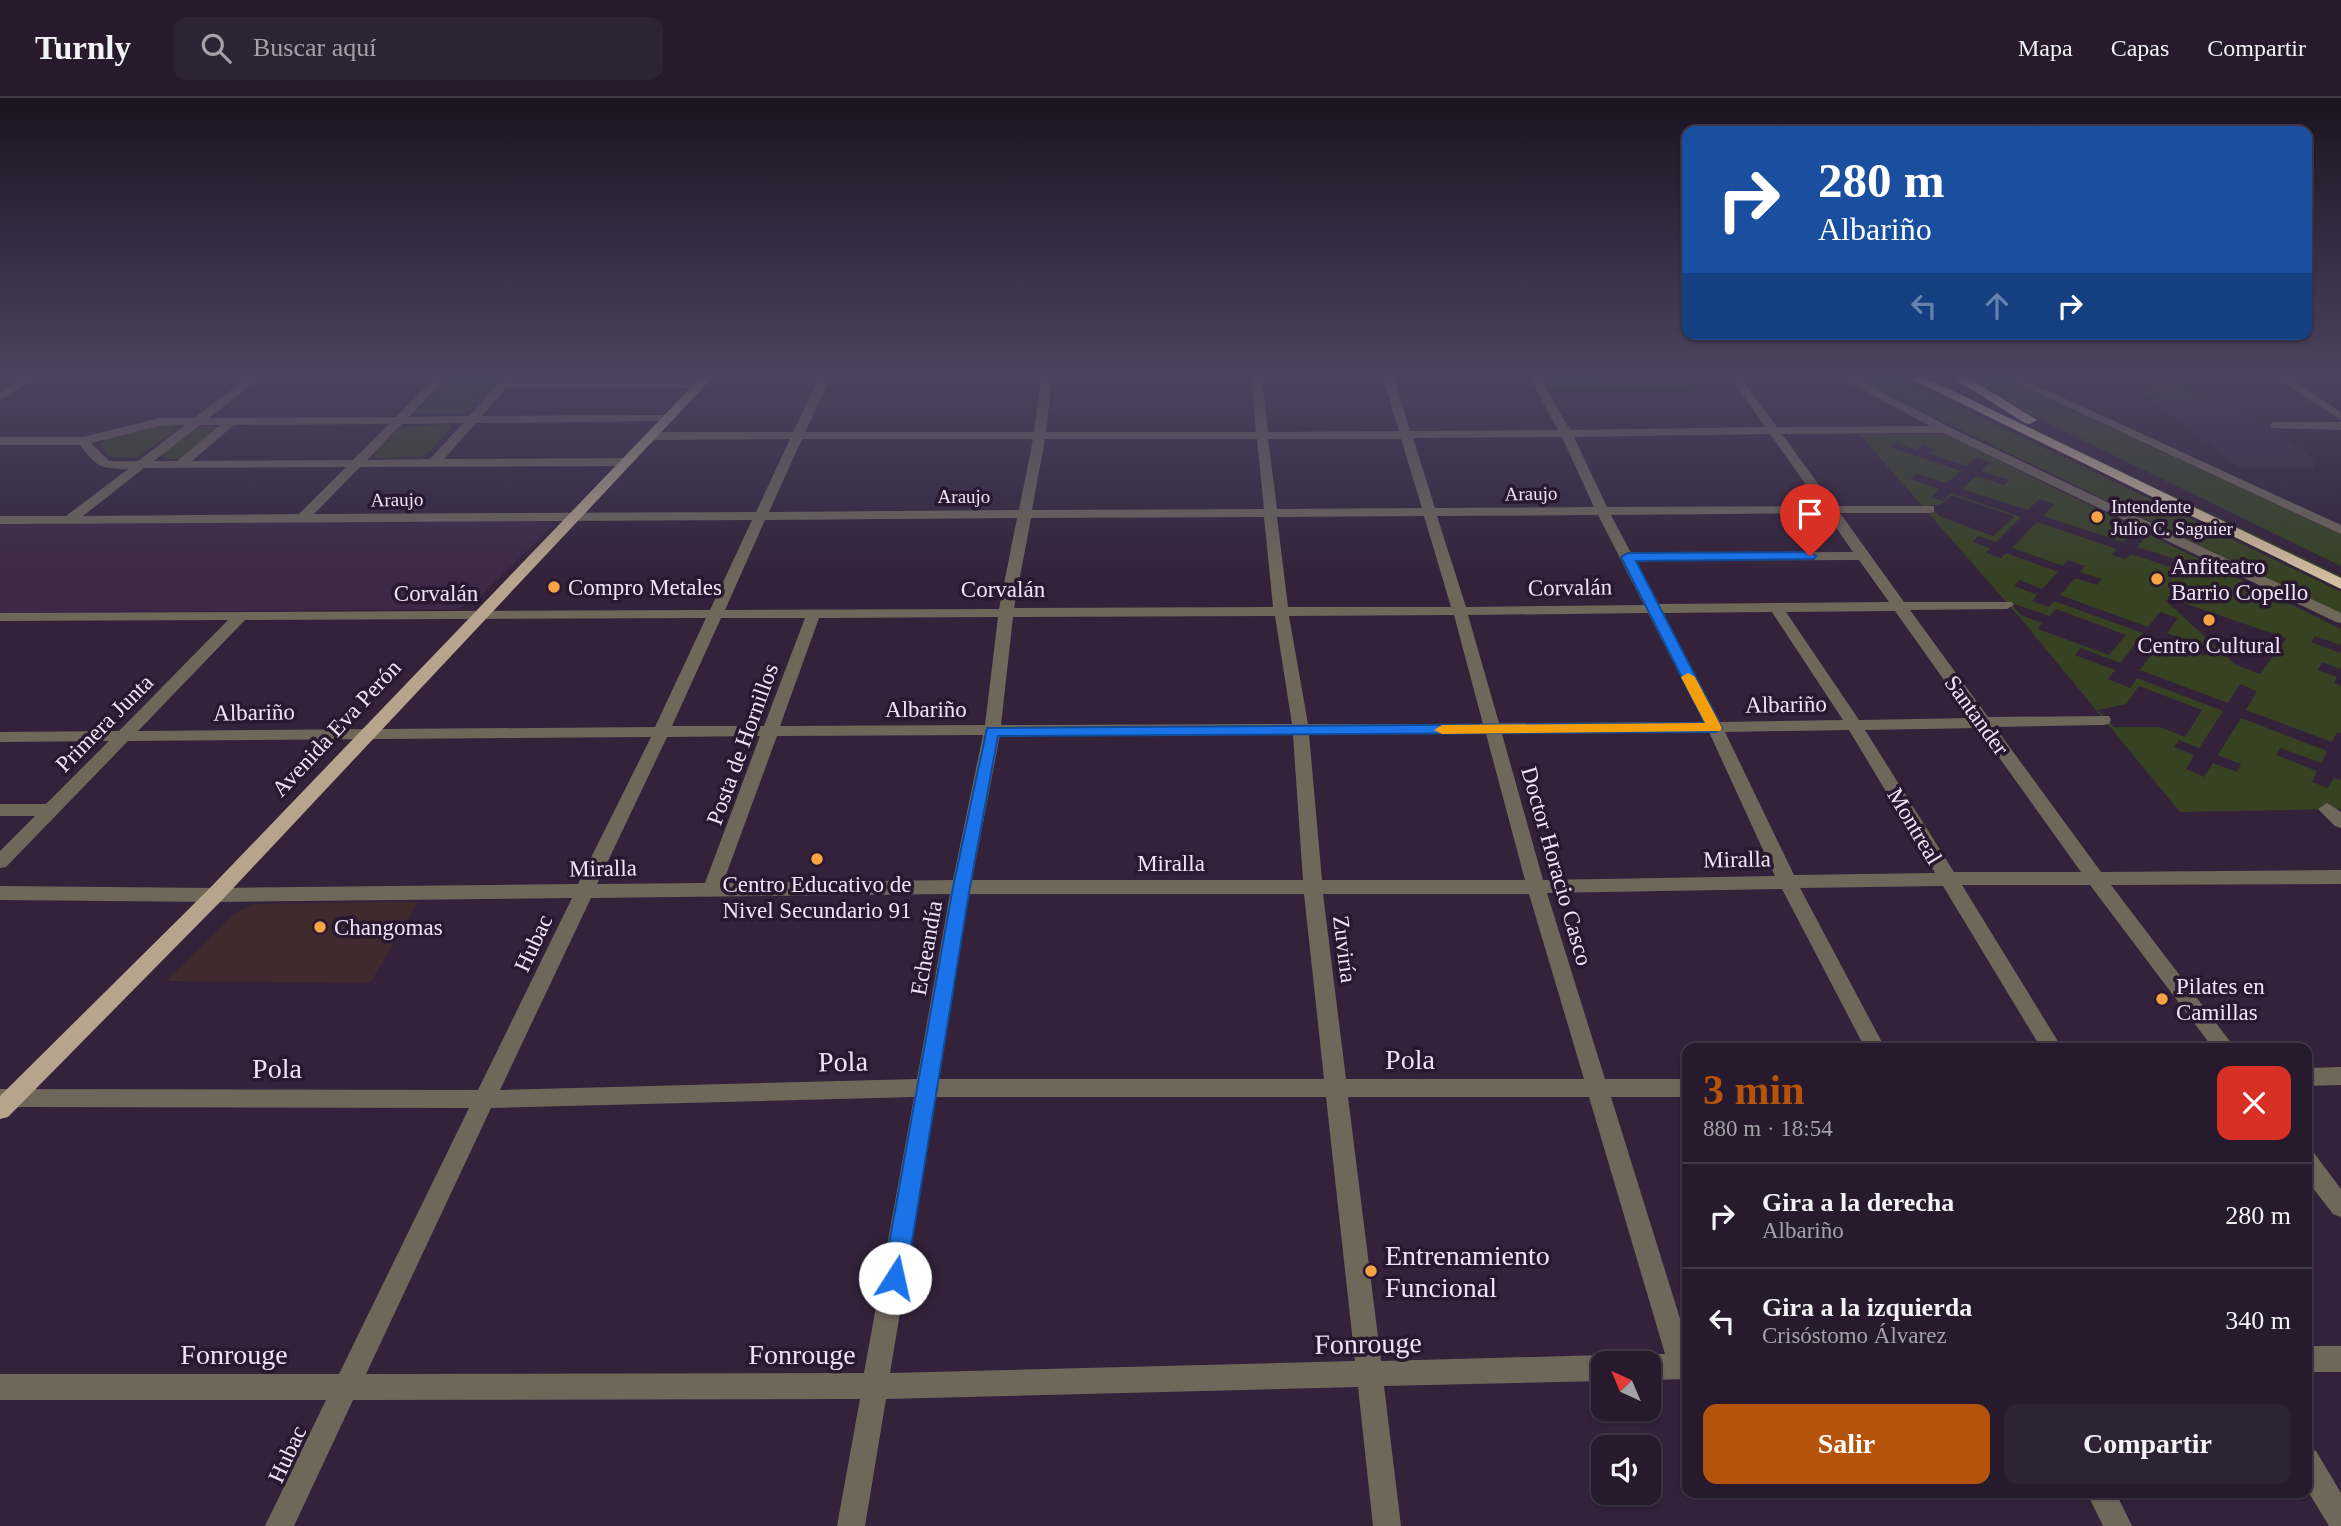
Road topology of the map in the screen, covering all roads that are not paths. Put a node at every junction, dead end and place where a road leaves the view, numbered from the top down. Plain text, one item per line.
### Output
1 (86, 445) edge
2 (167, 445) edge
3 (204, 445) edge
4 (374, 445) edge
5 (450, 445) edge
6 (644, 445) edge
7 (795, 445) edge
8 (1038, 445) edge
9 (1263, 445) edge
10 (1408, 445) edge
11 (1571, 445) edge
12 (1782, 445) edge
13 (1978, 445) edge
14 (2053, 445) edge
15 (2078, 445) edge
16 (2156, 445) edge
17 (627, 462) junction
18 (434, 463) junction
19 (181, 464) junction
20 (355, 464) junction
21 (141, 465) junction
22 (1828, 509) junction
23 (1929, 509) dead end
24 (1603, 512) junction
25 (1430, 513) junction
26 (1272, 514) junction
27 (1024, 515) junction
28 (574, 516) junction
29 (762, 516) junction
30 (302, 519) junction
31 (0, 520) edge
32 (69, 520) junction
33 (2319, 520) junction
34 (2341, 520) edge
35 (2341, 530) edge
36 (1861, 556) junction
37 (1628, 557) junction
38 (2341, 570) edge
39 (2341, 584) edge
40 (2007, 604) dead end
41 (1897, 605) junction
42 (1775, 606) junction
43 (1652, 608) junction
44 (1281, 611) junction
45 (1460, 611) junction
46 (715, 612) junction
47 (1006, 612) junction
48 (814, 613) junction
49 (478, 615) junction
50 (241, 616) junction
51 (0, 617) edge
52 (2341, 619) edge
53 (2104, 720) dead end
54 (1983, 723) junction
55 (1854, 725) junction
56 (1715, 728) junction
57 (1493, 729) junction
58 (771, 731) junction
59 (661, 732) junction
60 (992, 732) junction
61 (1301, 732) junction
62 (365, 734) junction
63 (122, 736) junction
64 (0, 737) edge
65 (2327, 809) dead end
66 (0, 810) edge
67 (50, 810) junction
68 (2341, 822) edge
69 (0, 863) edge
70 (2341, 877) edge
71 (1947, 879) junction
72 (2096, 879) junction
73 (1788, 883) junction
74 (961, 887) junction
75 (1313, 887) junction
76 (1536, 887) junction
77 (712, 891) junction
78 (0, 893) edge
79 (584, 893) junction
80 (215, 895) junction
81 (1871, 1043) edge
82 (2049, 1043) edge
83 (2221, 1043) edge
84 (2341, 1076) edge
85 (2312, 1077) edge
86 (928, 1088) junction
87 (1338, 1088) junction
88 (1682, 1088) edge
89 (1599, 1089) junction
90 (486, 1099) junction
91 (4, 1102) edge
92 (2312, 1168) edge
93 (2341, 1208) edge
94 (1682, 1356) edge
95 (2312, 1359) edge
96 (2341, 1359) edge
97 (1682, 1366) edge
98 (1661, 1367) edge
99 (1591, 1368) edge
100 (1368, 1375) junction
101 (346, 1385) junction
102 (876, 1386) junction
103 (0, 1387) edge
104 (2312, 1471) edge
105 (2104, 1498) edge
106 (2341, 1519) edge
107 (279, 1526) edge
108 (852, 1526) edge
109 (1387, 1526) edge
110 (2118, 1526) edge

1 - 21 street
2 - 21 street
3 - 19 street
4 - 20 street
5 - 18 street
6 - 17 main road, Avenida Eva Perón
7 - 29 street, Hubac
8 - 27 street, Echeandía
9 - 26 street, Zuviría
10 - 25 street, Doctor Horacio Casco
11 - 24 street
12 - 22 street, Santander
13 - 52 street
14 - 39 highway
15 - 38 highway
16 - 33 street
17 - 18 street
17 - 28 main road, Avenida Eva Perón
18 - 20 street
19 - 20 street
19 - 21 street
20 - 30 street
21 - 32 street
22 - 23 street, Araujo
22 - 24 street, Araujo
22 - 36 street, Santander
24 - 25 street, Araujo
24 - 37 street
25 - 26 street, Araujo
25 - 45 street, Doctor Horacio Casco
26 - 27 street, Araujo
26 - 44 street, Zuviría
27 - 29 street, Araujo
27 - 47 street, Echeandía
28 - 29 street, Araujo
28 - 30 street, Araujo
28 - 49 main road, Avenida Eva Perón
29 - 46 street, Hubac
30 - 32 street, Araujo
31 - 32 street, Araujo
33 - 34 street
33 - 35 street
36 - 37 street
36 - 41 street, Santander
37 - 43 street
40 - 41 street, Corvalán
41 - 42 street, Corvalán
41 - 54 street, Santander
42 - 43 street, Corvalán
42 - 55 street, Montreal
43 - 45 street, Corvalán
43 - 56 street
44 - 45 street, Corvalán
44 - 47 street, Corvalán
44 - 61 street, Zuviría
45 - 57 street, Doctor Horacio Casco
46 - 48 street, Corvalán
46 - 49 street, Corvalán
46 - 59 street, Hubac
47 - 48 street, Corvalán
47 - 60 street, Echeandía
48 - 58 street, Posta de Hornillos
49 - 50 street, Corvalán
49 - 62 main road, Avenida Eva Perón
50 - 51 street, Corvalán
50 - 63 street, Primera Junta
53 - 54 street, Albariño
54 - 55 street, Albariño
54 - 72 street, Santander
55 - 56 street, Albariño
55 - 71 street, Montreal
56 - 57 street, Albariño
56 - 73 street
57 - 61 street, Albariño
57 - 76 street, Doctor Horacio Casco
58 - 59 street, Albariño
58 - 60 street, Albariño
58 - 77 street, Posta de Hornillos
59 - 62 street, Albariño
59 - 79 street, Hubac
60 - 61 street, Albariño
60 - 74 street, Echeandía
61 - 75 street, Zuviría
62 - 63 street, Albariño
62 - 80 main road, Avenida Eva Perón
63 - 64 street, Albariño
63 - 67 street, Primera Junta
65 - 68 street
66 - 67 street
67 - 69 street, Primera Junta
70 - 72 street, Miralla
71 - 72 street, Miralla
71 - 73 street, Miralla
71 - 82 street, Montreal
72 - 83 street, Santander
73 - 76 street, Miralla
73 - 81 street
74 - 75 street, Miralla
74 - 77 street, Miralla
74 - 86 street, Echeandía
75 - 76 street, Miralla
75 - 87 street, Zuviría
76 - 89 street, Doctor Horacio Casco
77 - 79 street, Miralla
78 - 80 street, Miralla
79 - 80 street, Miralla
79 - 90 street, Hubac
80 - 91 main road, Avenida Eva Perón
84 - 85 street
86 - 87 street, Pola
86 - 90 street, Pola
86 - 102 street, Echeandía
87 - 89 street, Pola
87 - 100 street, Zuviría
88 - 89 street, Pola
89 - 94 street, Doctor Horacio Casco
90 - 91 street, Pola
90 - 101 street, Hubac
92 - 93 street
95 - 96 street
97 - 98 street
99 - 100 street, Fonrouge
100 - 102 street, Fonrouge
100 - 109 street, Zuviría
101 - 102 street, Fonrouge
101 - 103 street, Fonrouge
101 - 107 street, Hubac
102 - 108 street, Echeandía
104 - 106 street
105 - 110 street

